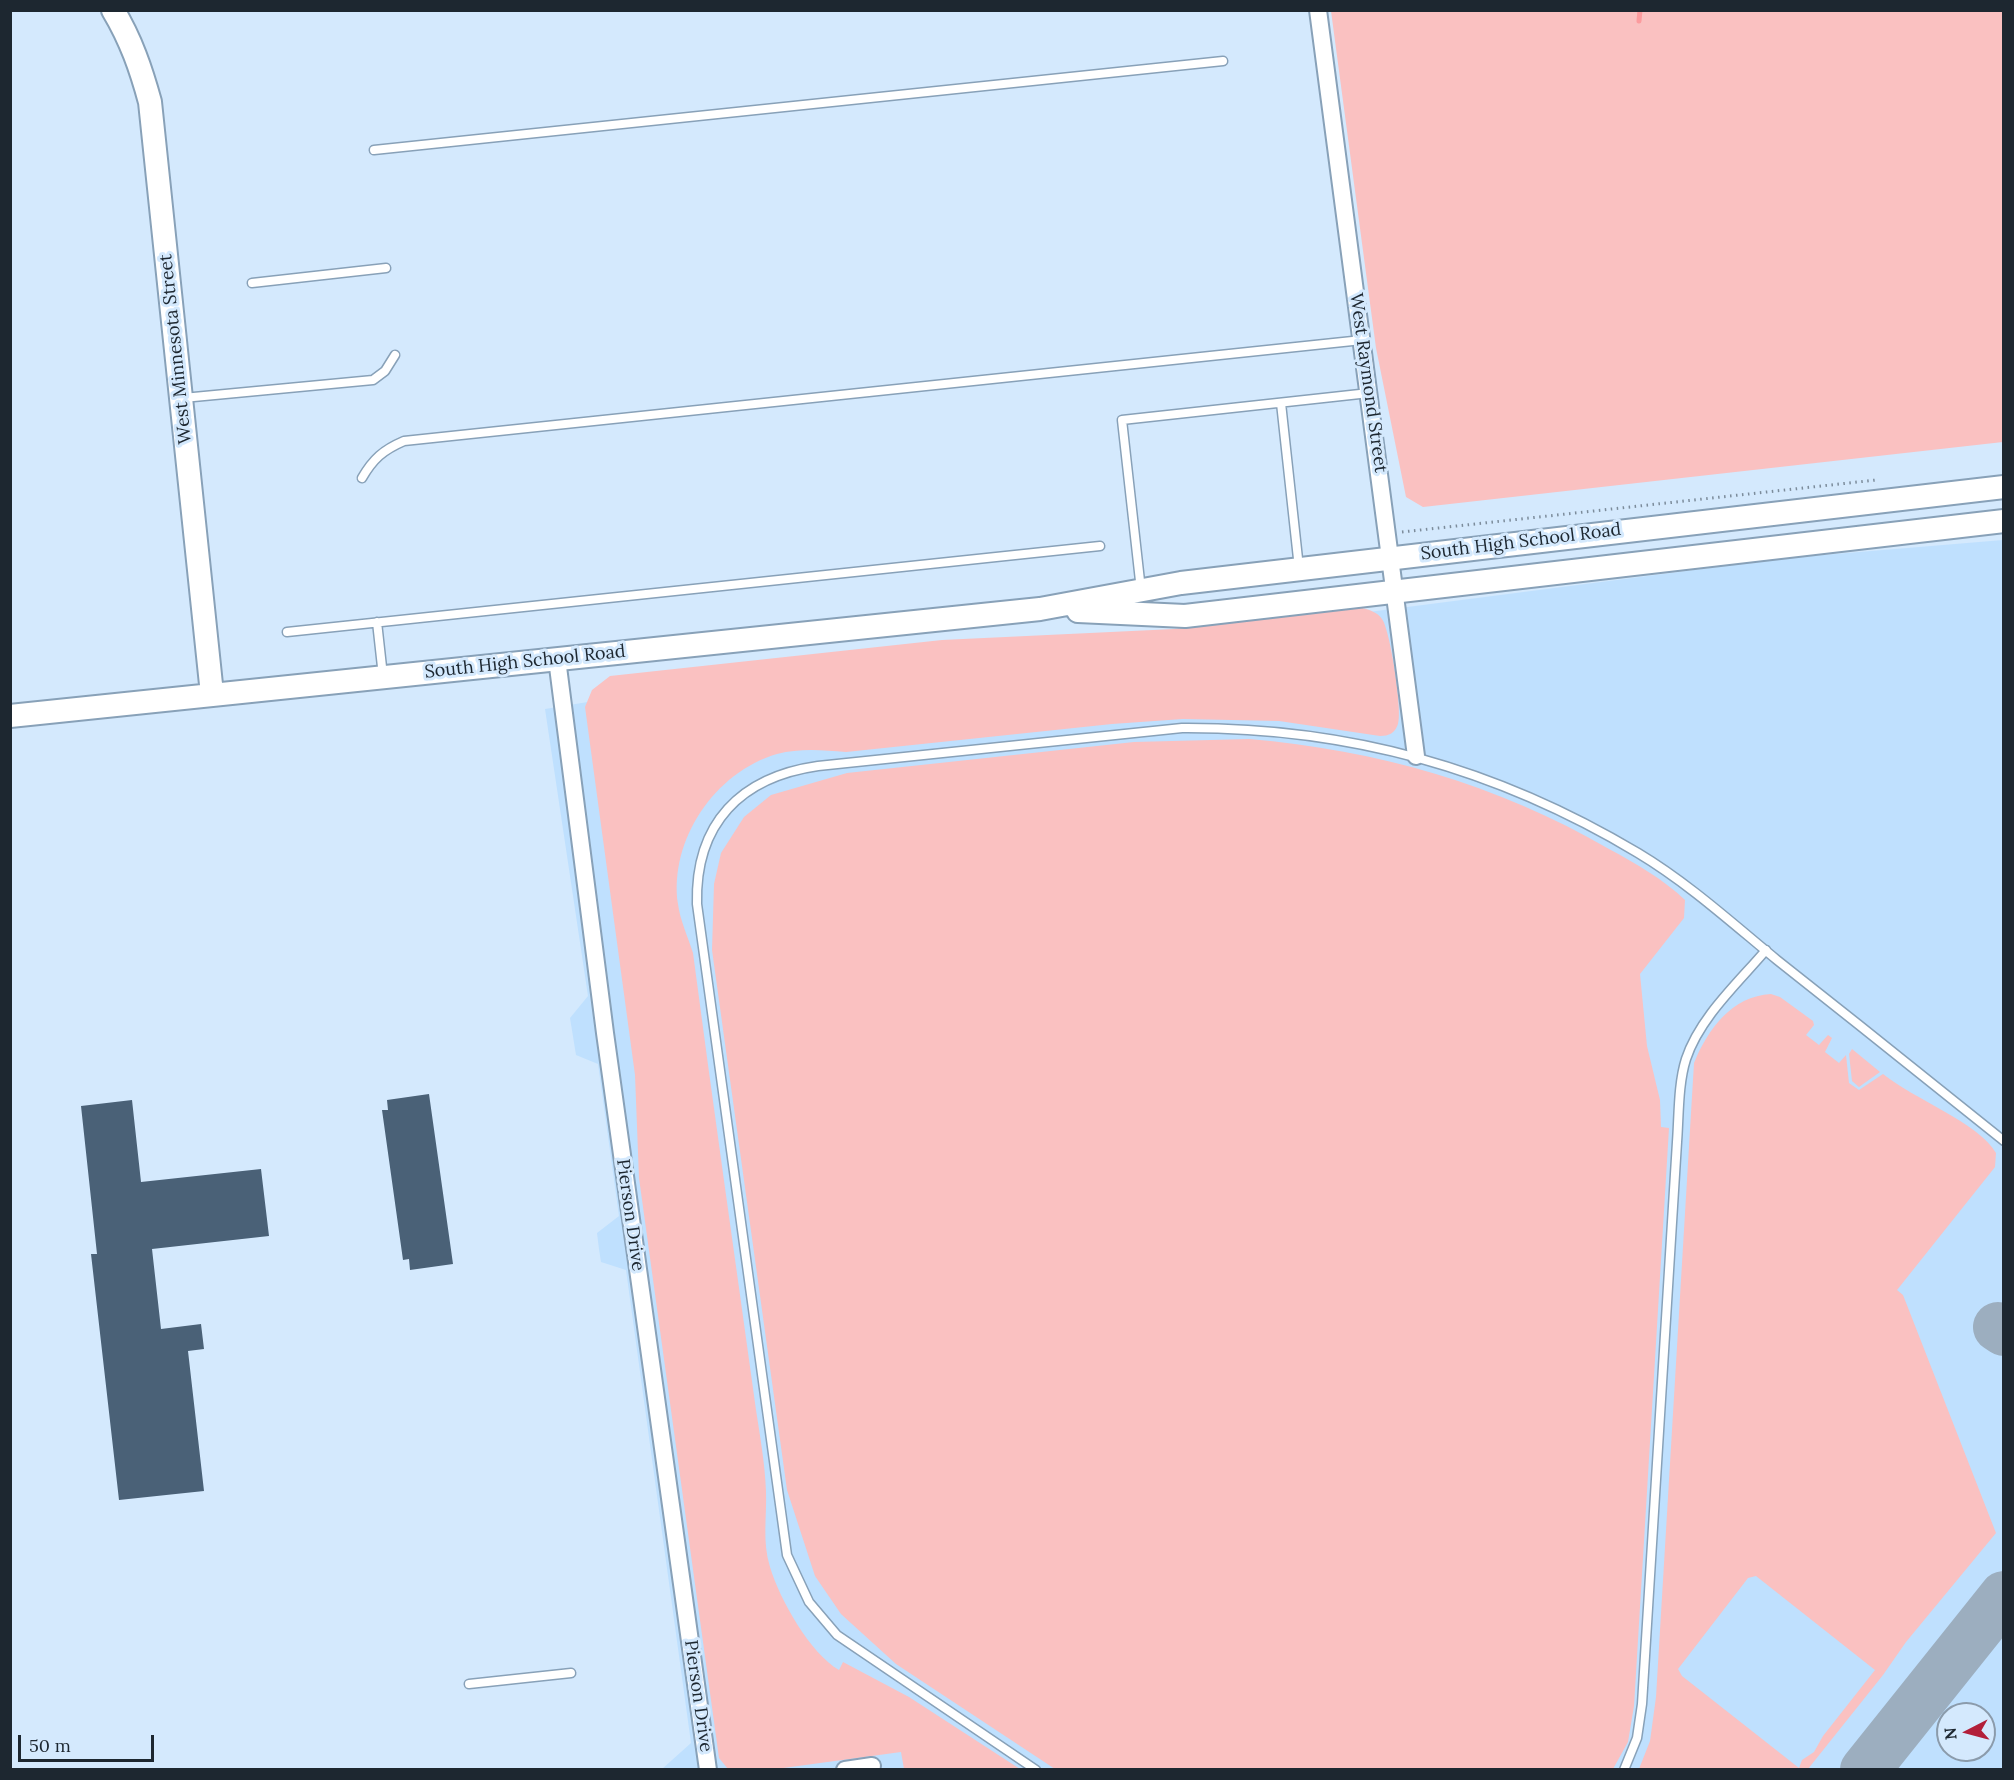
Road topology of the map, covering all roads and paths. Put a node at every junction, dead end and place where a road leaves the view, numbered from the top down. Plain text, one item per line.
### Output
1 (113, 10) edge
2 (1318, 10) edge
3 (1223, 61) dead end
4 (374, 150) dead end
5 (386, 268) dead end
6 (252, 283) dead end
7 (1362, 340) junction
8 (395, 355) dead end
9 (1370, 393) junction
10 (181, 398) junction
11 (1281, 403) junction
12 (362, 478) dead end
13 (1884, 479) dead end
14 (2004, 487) edge
15 (2004, 521) edge
16 (1388, 534) junction
17 (1100, 546) dead end
18 (1392, 558) junction
19 (1299, 568) junction
20 (1141, 590) junction
21 (1396, 592) junction
22 (1040, 609) junction
23 (377, 622) junction
24 (287, 632) dead end
25 (557, 659) junction
26 (383, 677) junction
27 (212, 694) junction
28 (10, 716) edge
29 (1416, 756) junction
30 (1766, 950) junction
31 (2004, 1141) edge
32 (572, 1673) dead end
33 (469, 1684) dead end
34 (872, 1766) dead end
35 (708, 1770) edge
36 (845, 1770) edge
37 (1036, 1770) edge
38 (1624, 1770) edge

1 - 10 street, West Minnesota Street
2 - 7 street, West Raymond Street
3 - 4 lane
5 - 6 lane
7 - 9 street, West Raymond Street
7 - 12 lane
8 - 10 lane
9 - 11 lane
9 - 16 street, West Raymond Street
10 - 27 street, West Minnesota Street
11 - 19 lane
11 - 20 lane
13 - 16 path
14 - 18 street, South High School Road
15 - 21 street, South High School Road
16 - 18 street, West Raymond Street
17 - 23 lane
18 - 19 street, South High School Road
18 - 21 street, West Raymond Street
19 - 20 street, South High School Road
20 - 22 street, South High School Road
21 - 22 street, South High School Road
21 - 29 street, West Raymond Street
22 - 25 street, South High School Road
23 - 24 lane
23 - 26 lane
25 - 26 street, South High School Road
25 - 35 street, Pierson Drive
26 - 27 street, South High School Road
27 - 28 street, South High School Road
29 - 30 lane
29 - 37 lane
30 - 31 lane
30 - 38 lane
32 - 33 lane
34 - 36 street

